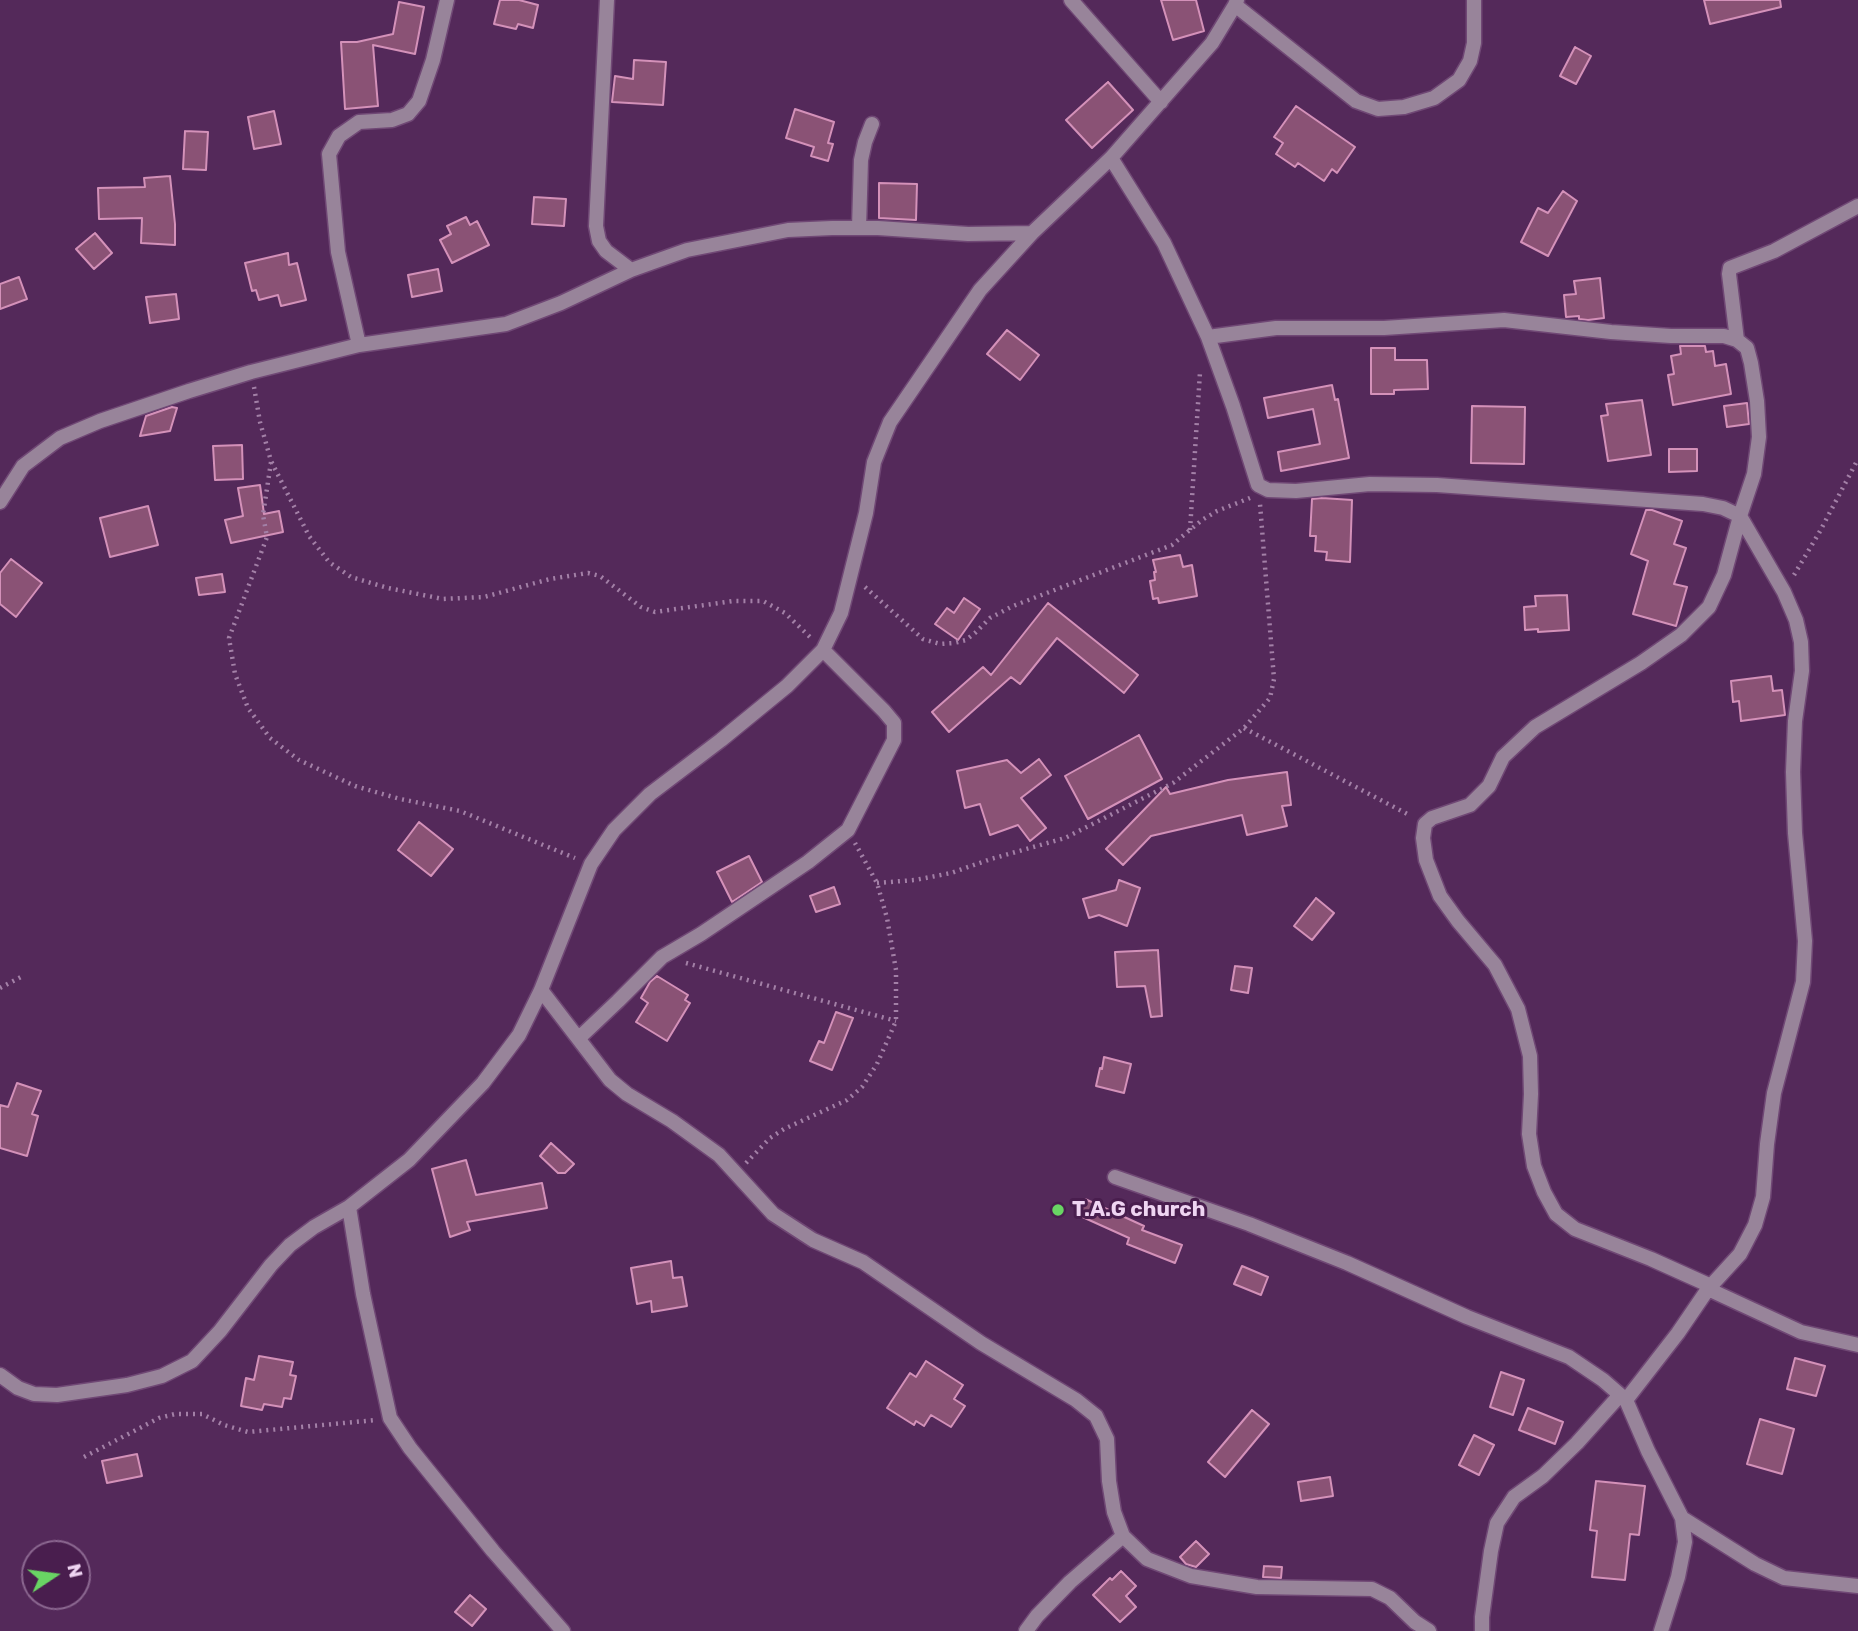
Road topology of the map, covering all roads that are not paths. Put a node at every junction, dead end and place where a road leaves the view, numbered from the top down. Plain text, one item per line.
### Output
1 (447, 0) edge
2 (607, 0) edge
3 (1072, 0) edge
4 (1474, 0) edge
5 (1236, 2) edge
6 (1161, 102) junction
7 (872, 124) dead end
8 (1111, 158) junction
9 (1858, 206) edge
10 (859, 228) junction
11 (1031, 233) junction
12 (631, 270) junction
13 (1209, 337) junction
14 (1737, 340) junction
15 (359, 345) junction
16 (0, 502) edge
17 (1740, 516) junction
18 (823, 650) junction
19 (541, 990) junction
20 (579, 1038) junction
21 (1115, 1177) dead end
22 (349, 1207) junction
23 (1710, 1288) junction
24 (1858, 1345) edge
25 (0, 1375) edge
26 (1623, 1397) junction
27 (1682, 1518) junction
28 (1123, 1536) junction
29 (1858, 1586) edge
30 (563, 1631) edge
31 (1026, 1631) edge
32 (1429, 1631) edge
33 (1482, 1631) edge
34 (1661, 1631) edge

1 - 15 street
2 - 12 street
3 - 6 street
4 - 5 street
5 - 6 street
6 - 8 street
7 - 10 street
8 - 11 street
8 - 13 street
9 - 14 street
10 - 11 street
10 - 12 street
11 - 18 street
12 - 15 street
13 - 14 street
13 - 17 street
14 - 17 street
15 - 16 street
17 - 23 street
17 - 23 street
18 - 19 street
18 - 20 street
19 - 20 street
19 - 22 street
20 - 28 street
21 - 26 street
22 - 25 street
22 - 30 street
23 - 24 street
23 - 26 street
26 - 27 street
26 - 33 street
27 - 29 street
27 - 34 street
28 - 31 street
28 - 32 street

